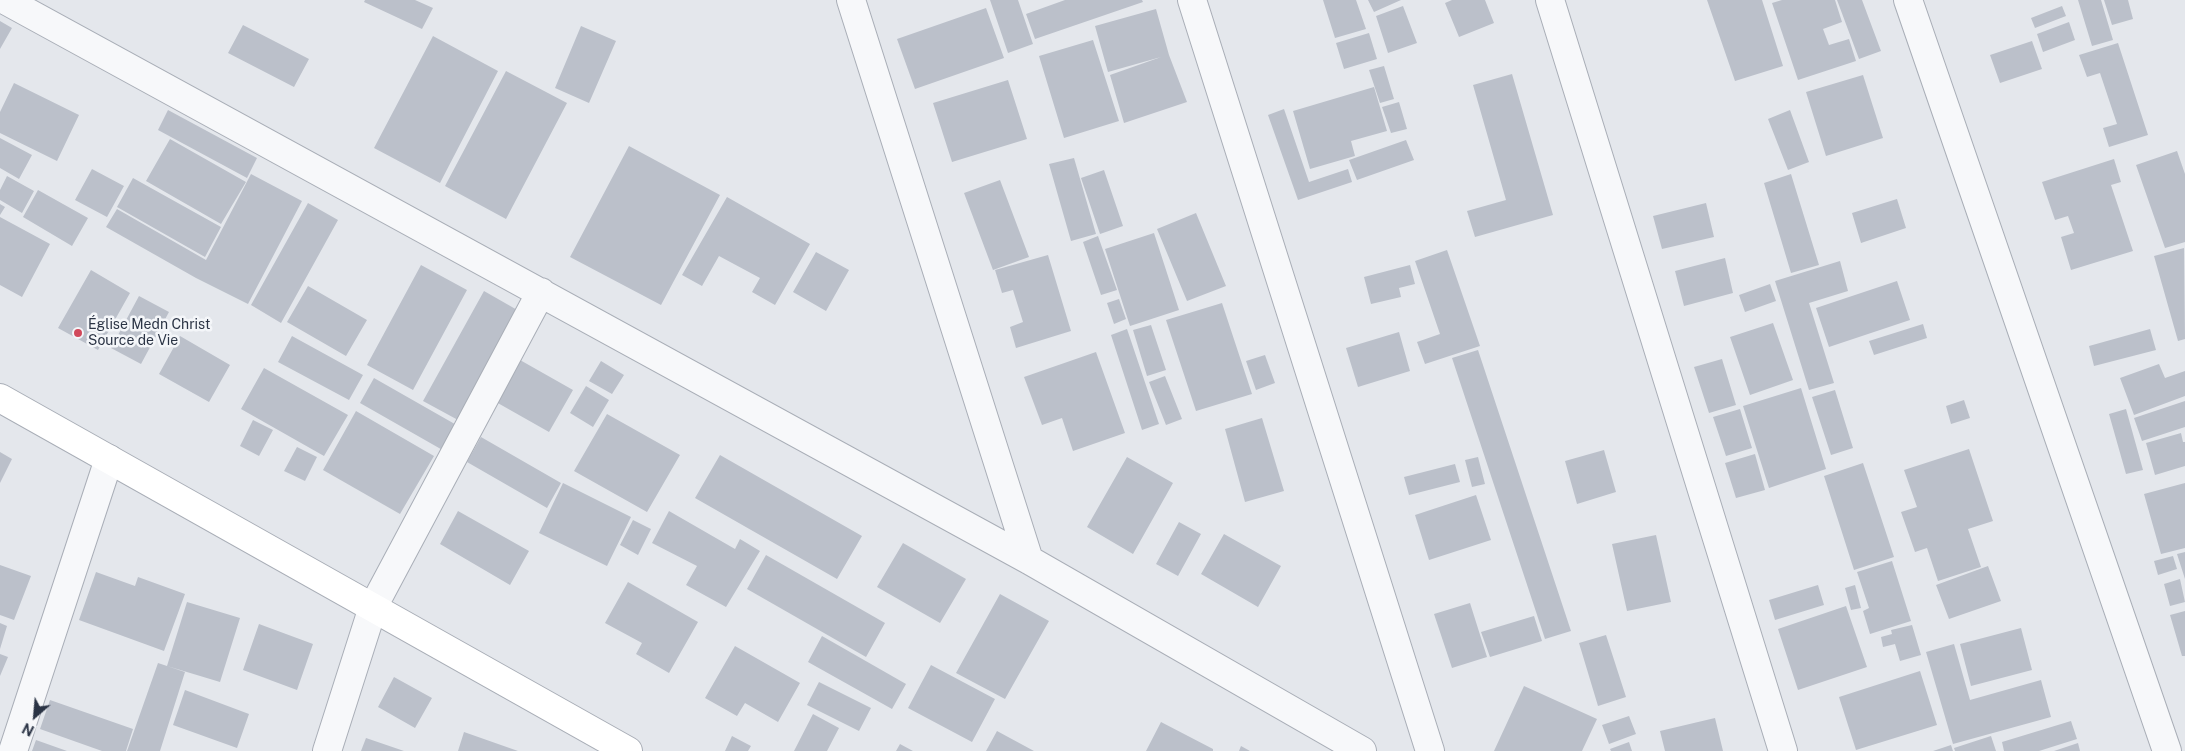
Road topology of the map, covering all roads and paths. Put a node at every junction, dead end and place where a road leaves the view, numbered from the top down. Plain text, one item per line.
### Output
1 (5, 0) edge
2 (851, 0) edge
3 (1192, 0) edge
4 (1550, 0) edge
5 (1908, 0) edge
6 (541, 292) junction
7 (0, 398) edge
8 (109, 459) junction
9 (1029, 560) junction
10 (373, 607) junction
11 (13, 751) edge
12 (327, 751) edge
13 (628, 751) edge
14 (1362, 751) edge
15 (1430, 751) edge
16 (1783, 751) edge
17 (2167, 751) edge

1 - 6 street
2 - 9 street
3 - 15 street
4 - 16 street
5 - 17 street
6 - 9 street
6 - 10 street
7 - 8 street
8 - 10 street
8 - 11 street
9 - 14 street
10 - 12 street
10 - 13 street

